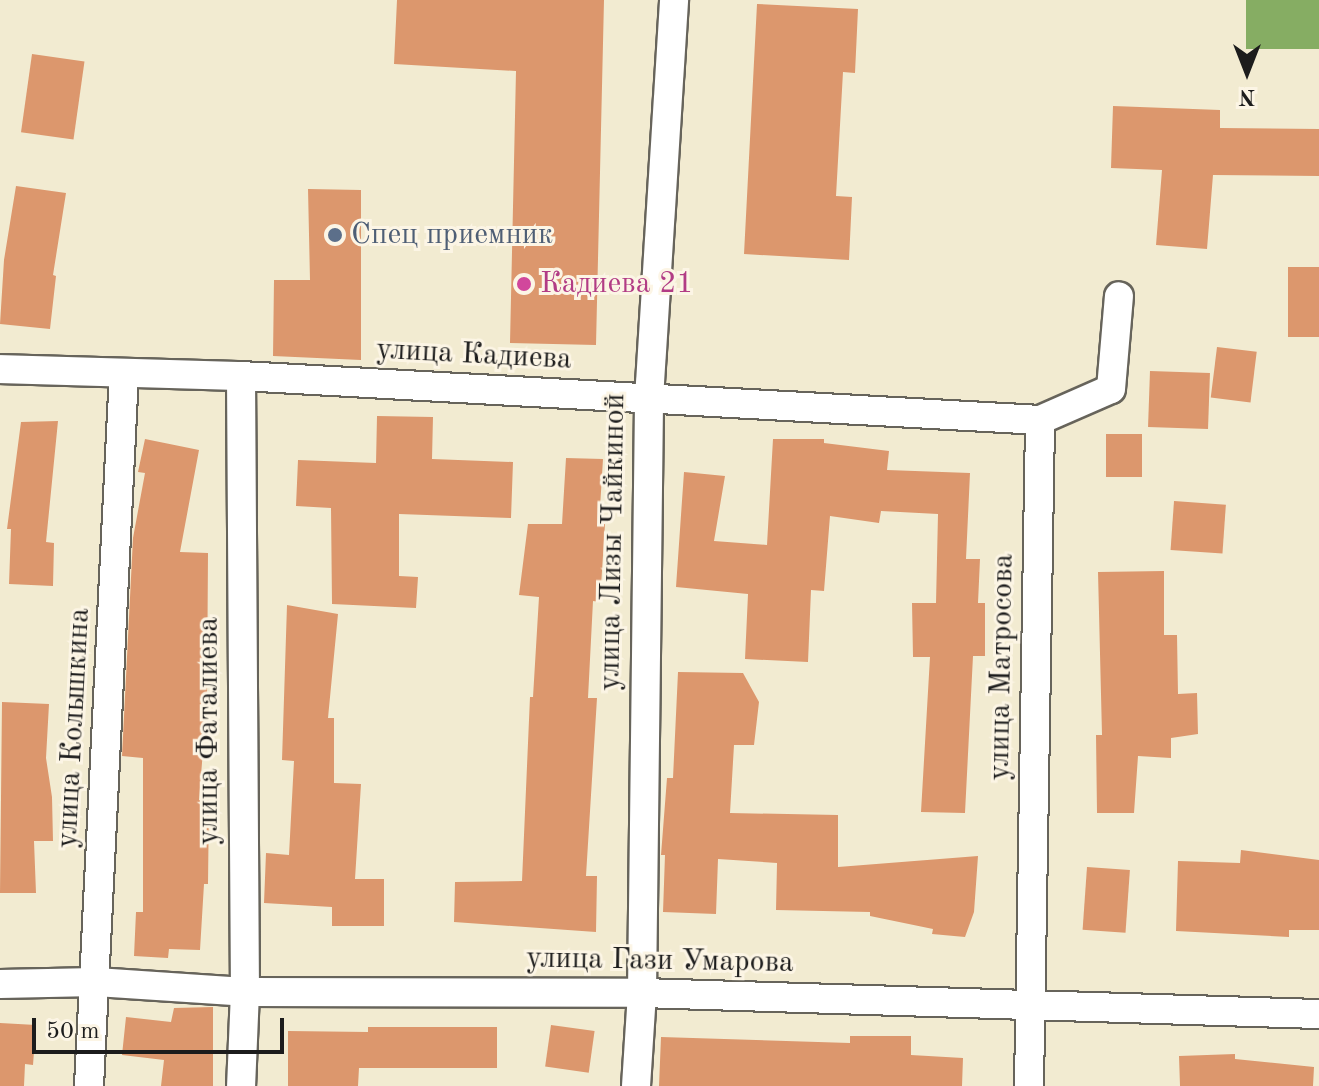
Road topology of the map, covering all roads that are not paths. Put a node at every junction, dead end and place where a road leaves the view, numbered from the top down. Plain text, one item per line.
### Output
1 (674, 0) edge
2 (1119, 296) dead end
3 (0, 369) edge
4 (124, 373) junction
5 (241, 376) junction
6 (649, 399) junction
7 (1040, 420) junction
8 (96, 982) junction
9 (0, 984) edge
10 (245, 992) junction
11 (642, 993) junction
12 (1032, 1002) junction
13 (1319, 1014) edge
14 (89, 1086) edge
15 (241, 1086) edge
16 (636, 1086) edge
17 (1029, 1086) edge

1 - 6 street, улица Лизы Чайкиной
2 - 7 street
3 - 4 street, улица Кадиева
4 - 5 street, улица Кадиева
4 - 8 street, улица Колышкина
5 - 6 street, улица Кадиева
5 - 10 street, улица Фаталиева
6 - 7 street, улица Кадиева
6 - 11 street, улица Лизы Чайкиной
7 - 12 street, улица Матросова
8 - 9 street, улица Гази Умарова
8 - 10 street, улица Гази Умарова
8 - 14 street, улица Колышкина
10 - 11 street, улица Гази Умарова
10 - 15 street, улица Фаталиева
11 - 12 street, улица Гази Умарова
11 - 16 street, улица Лизы Чайкиной
12 - 13 street, улица Гази Умарова
12 - 17 street, улица Матросова

